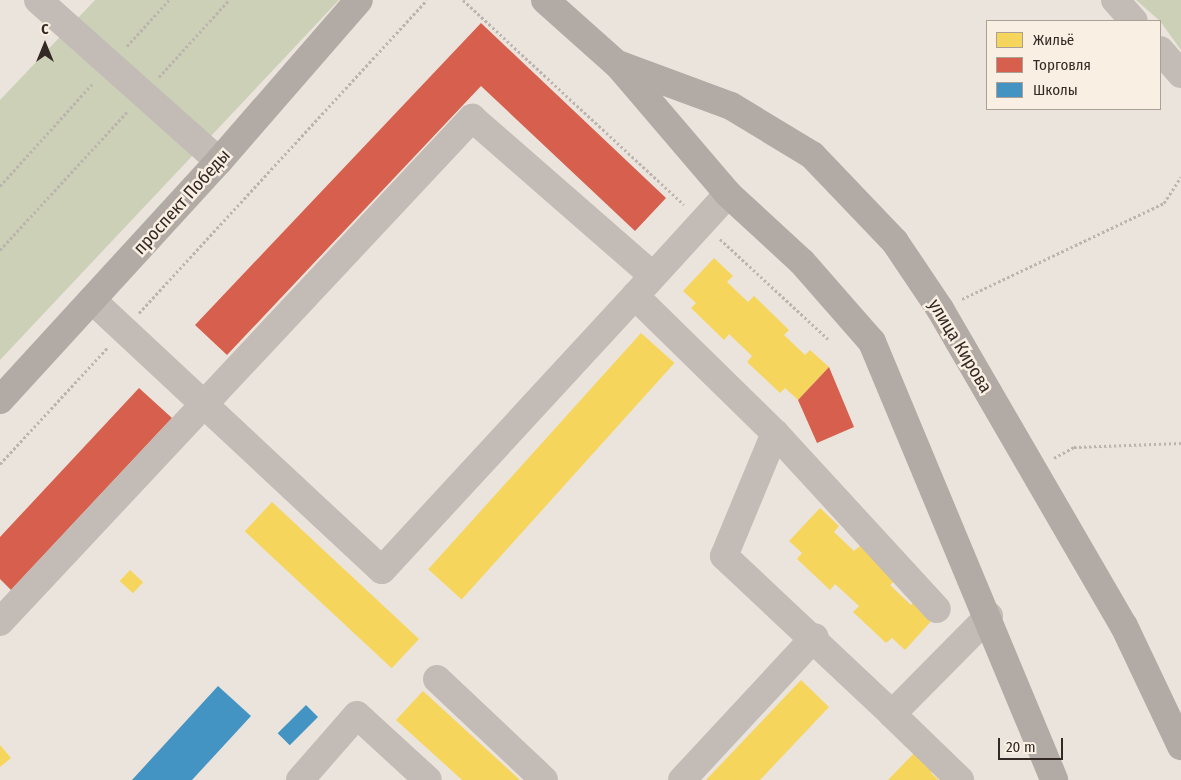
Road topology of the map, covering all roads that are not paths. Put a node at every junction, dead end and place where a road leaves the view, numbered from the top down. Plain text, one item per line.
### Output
1 (38, 0) edge
2 (359, 0) edge
3 (545, 0) edge
4 (1115, 0) edge
5 (1133, 20) edge
6 (1161, 51) edge
7 (618, 65) junction
8 (1181, 74) edge
9 (219, 161) junction
10 (728, 194) junction
11 (653, 276) junction
12 (635, 296) junction
13 (92, 300) junction
14 (0, 400) edge
15 (206, 402) junction
16 (776, 433) junction
17 (936, 609) dead end
18 (989, 616) junction
19 (0, 622) edge
20 (815, 637) junction
21 (437, 679) dead end
22 (892, 714) junction
23 (1181, 746) edge
24 (300, 780) edge
25 (428, 780) edge
26 (544, 780) edge
27 (682, 780) edge
28 (960, 780) edge
29 (1054, 780) edge

1 - 9 lane
2 - 9 main road, проспект Победы
3 - 7 main road, улица Кирова
4 - 5 lane
6 - 8 lane
7 - 10 main road, улица Кирова
7 - 23 main road, улица Кирова
9 - 13 main road, проспект Победы
10 - 11 lane
10 - 18 main road, улица Кирова
11 - 12 lane
11 - 15 lane
12 - 15 lane
12 - 16 lane
13 - 14 main road, проспект Победы
13 - 15 lane
15 - 19 lane
16 - 17 lane
16 - 20 lane
18 - 22 lane
18 - 29 main road, улица Кирова
20 - 22 lane
20 - 27 lane
21 - 26 lane
22 - 28 lane
24 - 25 lane

